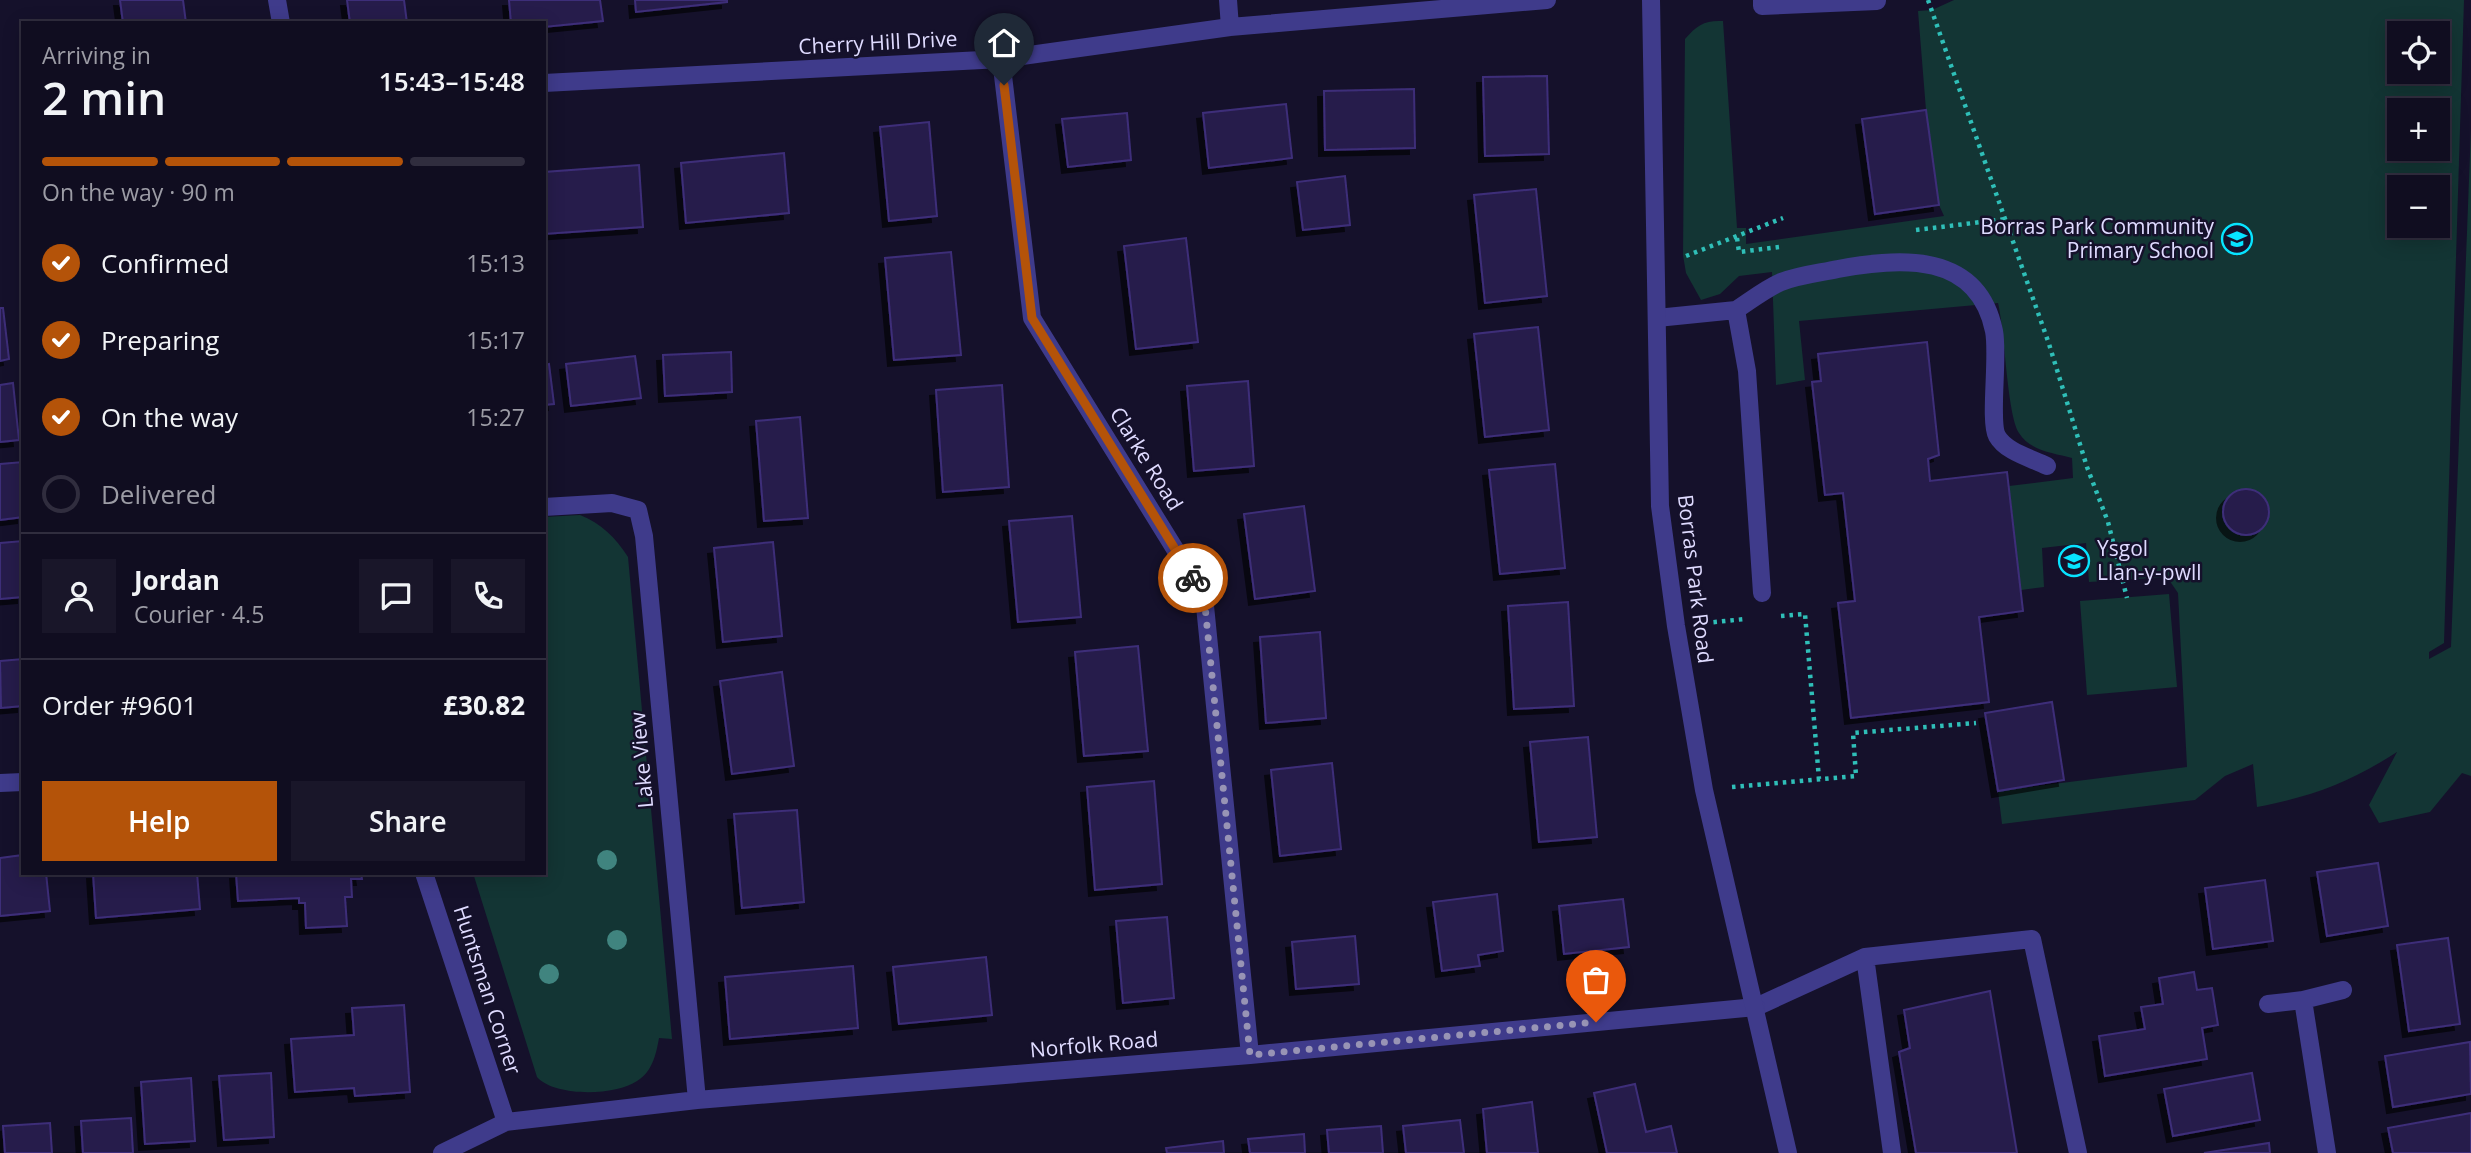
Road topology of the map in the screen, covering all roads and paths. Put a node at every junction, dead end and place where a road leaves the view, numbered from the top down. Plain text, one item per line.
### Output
1 (277, 0) edge
2 (1228, 0) edge
3 (1547, 0) edge
4 (1651, 0) edge
5 (1762, 0) edge
6 (1928, 0) edge
7 (1877, 1) edge
8 (281, 21) edge
9 (1230, 27) junction
10 (1001, 60) junction
11 (546, 83) edge
12 (1783, 218) dead end
13 (1656, 267) junction
14 (1736, 310) junction
15 (1657, 318) junction
16 (2047, 466) dead end
17 (546, 507) edge
18 (1762, 593) dead end
19 (2127, 598) dead end
20 (1778, 616) dead end
21 (1752, 619) dead end
22 (1676, 626) junction
23 (1976, 723) dead end
24 (1819, 779) junction
25 (21, 782) edge
26 (0, 783) edge
27 (1704, 790) junction
28 (425, 875) edge
29 (1865, 957) junction
30 (2343, 990) dead end
31 (2303, 1000) junction
32 (2268, 1004) dead end
33 (1756, 1007) junction
34 (1250, 1055) junction
35 (696, 1100) junction
36 (506, 1122) junction
37 (442, 1153) edge
38 (1788, 1153) edge
39 (1892, 1153) edge
40 (2078, 1153) edge
41 (2327, 1153) edge

1 - 8 street
2 - 9 street
3 - 9 street, Cherry Hill Drive
4 - 13 street, Borras Park Road
5 - 7 street
6 - 19 path
9 - 10 street, Cherry Hill Drive
10 - 11 street, Cherry Hill Drive
10 - 34 street, Clarke Road
12 - 13 path
13 - 15 street, Borras Park Road
14 - 15 street
14 - 16 street
14 - 18 street
15 - 22 street, Borras Park Road
17 - 35 street, Lake View
20 - 24 path
21 - 22 path
22 - 27 street, Borras Park Road
23 - 24 path
24 - 27 path
25 - 26 street
27 - 33 street, Borras Park Road
28 - 36 street, Huntsman Corner
29 - 33 street, Norfolk Road
29 - 39 street
29 - 40 street, Norfolk Road
30 - 31 street
31 - 32 street
31 - 41 street
33 - 34 street, Norfolk Road
33 - 38 street, Borras Park Road
34 - 35 street, Norfolk Road
35 - 36 street, Norfolk Road
36 - 37 street, Norfolk Road

